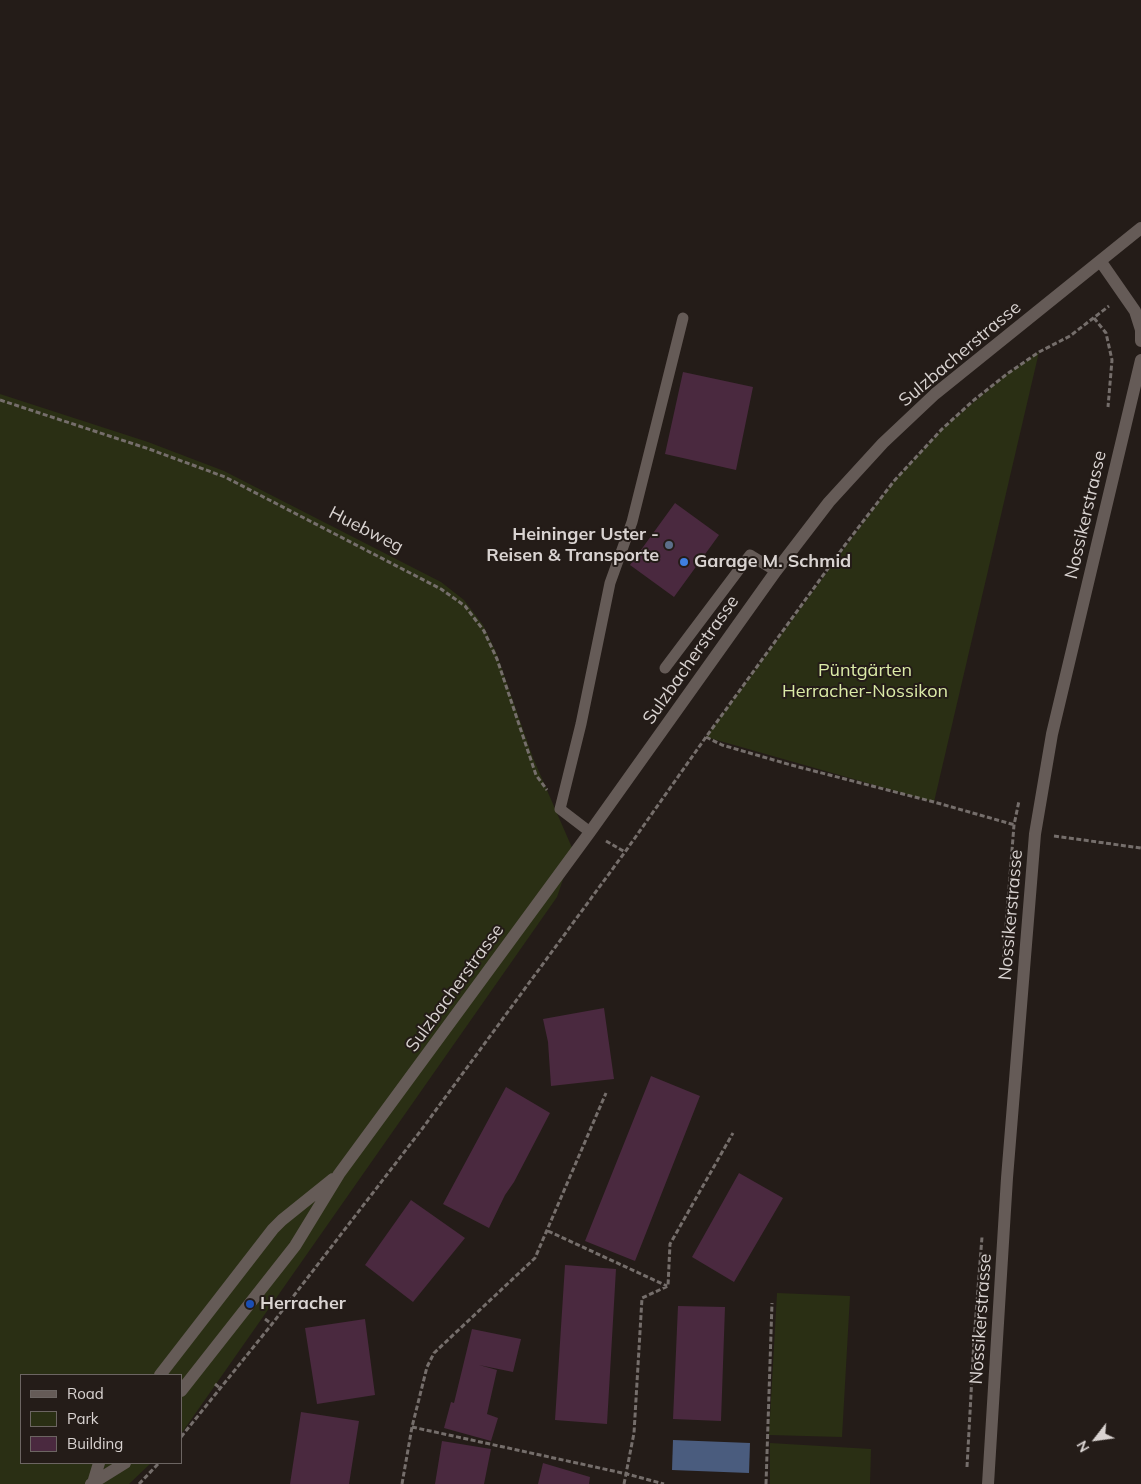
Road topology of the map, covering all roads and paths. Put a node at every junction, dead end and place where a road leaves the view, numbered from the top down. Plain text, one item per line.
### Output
1 (1141, 228) edge
2 (1101, 262) junction
3 (682, 318) dead end
4 (1094, 318) dead end
5 (1141, 341) edge
6 (1141, 360) edge
7 (0, 400) edge
8 (776, 571) junction
9 (665, 668) dead end
10 (706, 737) junction
11 (560, 809) junction
12 (590, 832) junction
13 (1035, 834) junction
14 (1141, 848) edge
15 (606, 1093) dead end
16 (733, 1133) dead end
17 (338, 1174) junction
18 (548, 1231) junction
19 (668, 1286) junction
20 (772, 1303) dead end
21 (265, 1320) dead end
22 (272, 1324) junction
23 (161, 1374) edge
24 (215, 1384) dead end
25 (221, 1389) junction
26 (182, 1390) edge
27 (412, 1427) junction
28 (182, 1436) edge
29 (99, 1464) edge
30 (123, 1464) edge
31 (158, 1464) edge
32 (627, 1474) junction
33 (92, 1483) edge
34 (139, 1484) edge
35 (402, 1484) edge
36 (624, 1484) edge
37 (664, 1484) edge
38 (766, 1484) edge
39 (988, 1484) edge

1 - 2 street, Sulzbacherstrasse
2 - 5 street
2 - 8 street, Sulzbacherstrasse
3 - 11 lane
4 - 10 path
6 - 13 street, Nossikerstrasse
7 - 11 path, Huebweg
8 - 9 lane
8 - 12 street, Sulzbacherstrasse
10 - 13 path
10 - 22 path
11 - 12 lane
12 - 17 street, Sulzbacherstrasse
13 - 14 path
13 - 39 street, Nossikerstrasse
15 - 18 path
16 - 19 path
17 - 23 street, Sulzbacherstrasse
17 - 26 street, Sulzbacherstrasse
18 - 19 path
18 - 27 path
19 - 32 path
20 - 38 path
21 - 22 path
22 - 25 path
24 - 25 path
25 - 28 path
27 - 32 path
27 - 35 path
29 - 33 street
30 - 33 street
31 - 34 path
32 - 36 path
32 - 37 path

